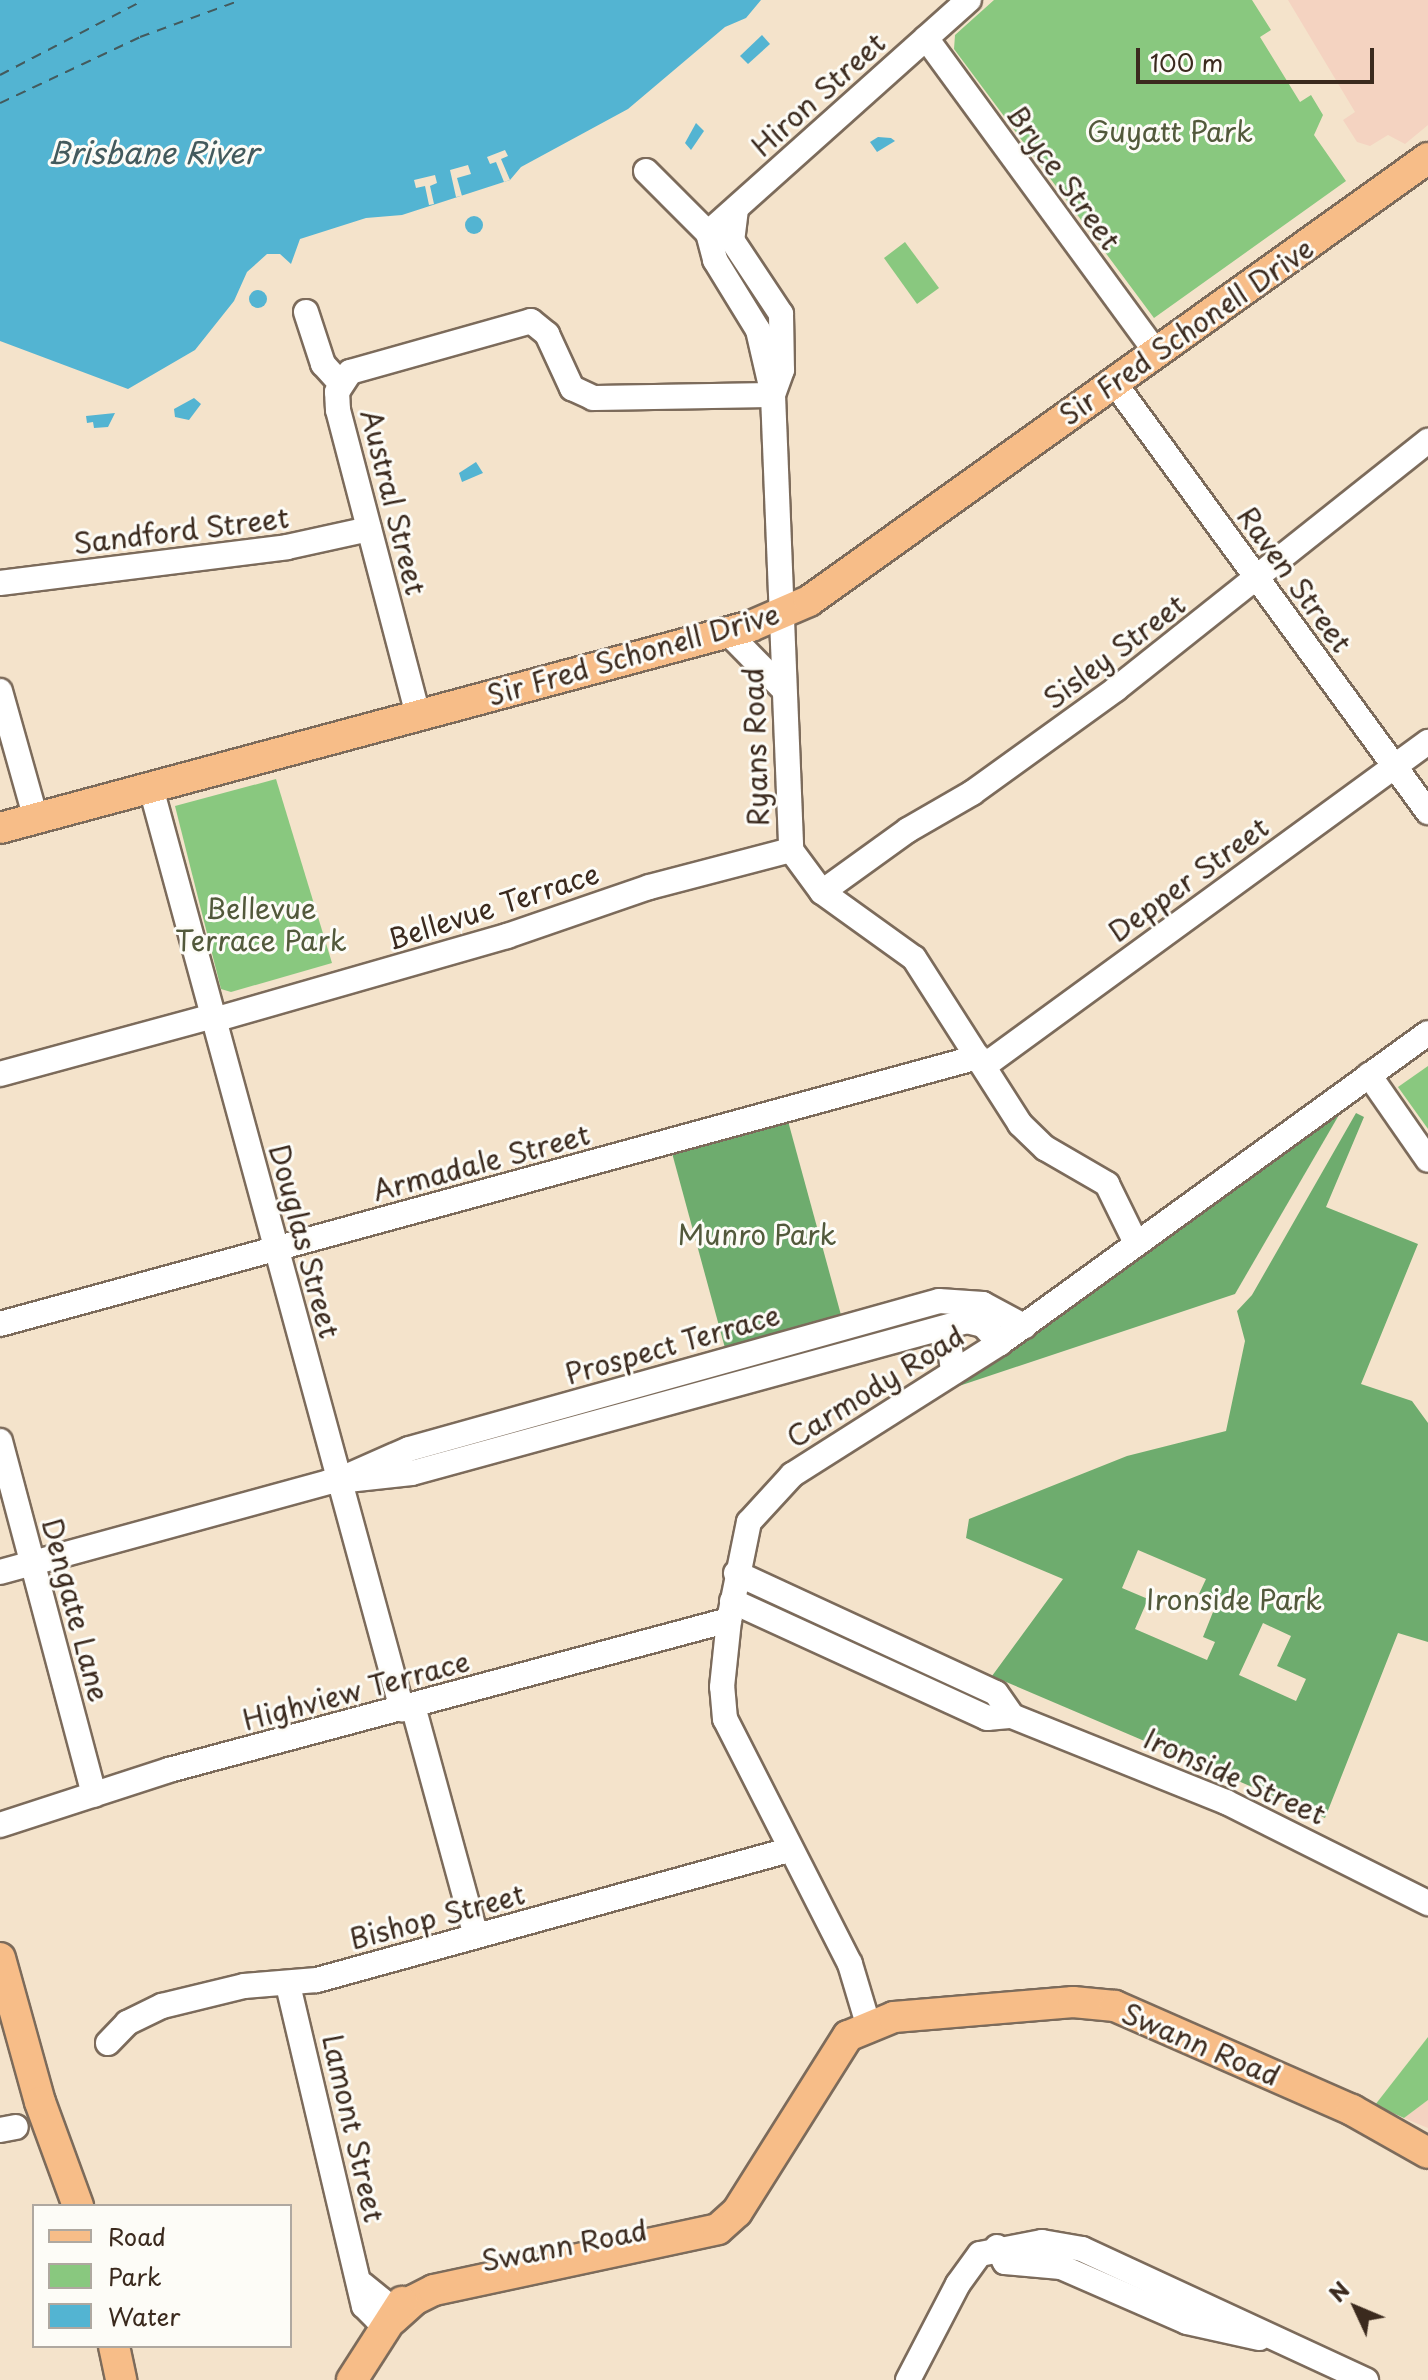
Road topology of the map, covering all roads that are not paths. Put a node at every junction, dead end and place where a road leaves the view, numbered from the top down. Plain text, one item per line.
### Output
1 (969, 0) edge
2 (926, 38) junction
3 (1428, 158) edge
4 (646, 171) dead end
5 (736, 209) junction
6 (708, 233) junction
7 (306, 312) dead end
8 (1155, 351) junction
9 (1113, 381) junction
10 (340, 383) junction
11 (773, 395) junction
12 (1428, 441) edge
13 (369, 529) junction
14 (1255, 575) junction
15 (0, 583) edge
16 (780, 614) junction
17 (727, 632) junction
18 (782, 688) junction
19 (0, 691) edge
20 (418, 715) junction
21 (1428, 742) edge
22 (1395, 766) junction
23 (151, 788) junction
24 (1428, 812) edge
25 (36, 819) junction
26 (0, 828) edge
27 (791, 850) junction
28 (822, 892) junction
29 (213, 1018) junction
30 (1428, 1033) edge
31 (981, 1062) junction
32 (0, 1074) edge
33 (1369, 1075) junction
34 (1428, 1160) edge
35 (1135, 1241) junction
36 (276, 1249) junction
37 (0, 1324) edge
38 (1024, 1326) junction
39 (938, 1330) junction
40 (1000, 1343) junction
41 (953, 1371) junction
42 (0, 1441) edge
43 (337, 1481) junction
44 (32, 1564) junction
45 (0, 1572) edge
46 (736, 1573) junction
47 (731, 1610) junction
48 (407, 1707) junction
49 (1012, 1716) junction
50 (94, 1795) junction
51 (0, 1825) edge
52 (790, 1850) junction
53 (1428, 1903) edge
54 (476, 1936) junction
55 (0, 1958) edge
56 (288, 1985) junction
57 (877, 2027) junction
58 (108, 2043) dead end
59 (1428, 2153) edge
60 (77, 2204) edge
61 (393, 2319) junction
62 (114, 2348) edge
63 (121, 2380) edge
64 (352, 2380) edge
65 (908, 2380) edge
66 (1366, 2380) edge

1 - 2 street, Hiron Street
2 - 5 street, Hiron Street
2 - 8 street, Bryce Street
3 - 8 main road, Sir Fred Schonell Drive
4 - 6 street, Ryans Road
5 - 6 street, Hiron Street
5 - 11 street, Ryans Road
6 - 11 street, Ryans Road
7 - 10 street, Austral Street
8 - 9 main road, Sir Fred Schonell Drive
9 - 14 street, Raven Street
9 - 16 main road, Sir Fred Schonell Drive
10 - 11 street
10 - 13 street, Austral Street
11 - 16 street, Ryans Road
12 - 14 street, Sisley Street
13 - 15 street, Sandford Street
13 - 20 street, Austral Street
14 - 22 street, Raven Street
14 - 28 street, Sisley Street
16 - 17 main road, Sir Fred Schonell Drive
16 - 18 street, Ryans Road
17 - 18 street
17 - 20 main road, Sir Fred Schonell Drive
18 - 27 street, Ryans Road
19 - 25 street
20 - 23 main road, Sir Fred Schonell Drive
21 - 22 street, Depper Street
22 - 24 street, Raven Street
22 - 31 street, Depper Street
23 - 25 main road, Sir Fred Schonell Drive
23 - 29 street, Douglas Street
25 - 26 main road, Sir Fred Schonell Drive
27 - 28 street, Ryans Road
27 - 29 street, Bellevue Terrace
28 - 31 street, Ryans Road
29 - 32 street, Bellevue Terrace
29 - 36 street, Douglas Street
30 - 33 street, Carmody Road
31 - 35 street, Ryans Road
31 - 36 street, Armadale Street
33 - 34 street
33 - 35 street, Carmody Road
35 - 38 street, Carmody Road
36 - 37 street, Armadale Street
36 - 43 street, Douglas Street
38 - 40 street, Carmody Road
38 - 43 street, Prospect Terrace
39 - 40 street, Prospect Terrace
39 - 41 street
39 - 43 street, Prospect Terrace
40 - 41 street, Carmody Road
41 - 46 street, Carmody Road
42 - 44 street, Dengate Lane
43 - 44 street, Prospect Terrace
43 - 48 street, Douglas Street
44 - 45 street, Prospect Terrace
44 - 50 street, Dengate Lane
46 - 47 street, Carmody Road
46 - 49 street, Ironside Street
47 - 48 street, Highview Terrace
47 - 49 street, Ironside Street
47 - 52 street, Carmody Road
48 - 50 street, Highview Terrace
48 - 54 street, Douglas Street
49 - 53 street, Ironside Street
50 - 51 street, Highview Terrace
52 - 54 street, Bishop Street
52 - 57 street, Carmody Road
54 - 56 street, Bishop Street
55 - 60 main road
56 - 58 street, Bishop Street
56 - 61 street, Lamont Street
57 - 59 main road, Swann Road
57 - 61 main road, Swann Road
61 - 64 main road, Swann Road
62 - 63 main road
65 - 66 street

